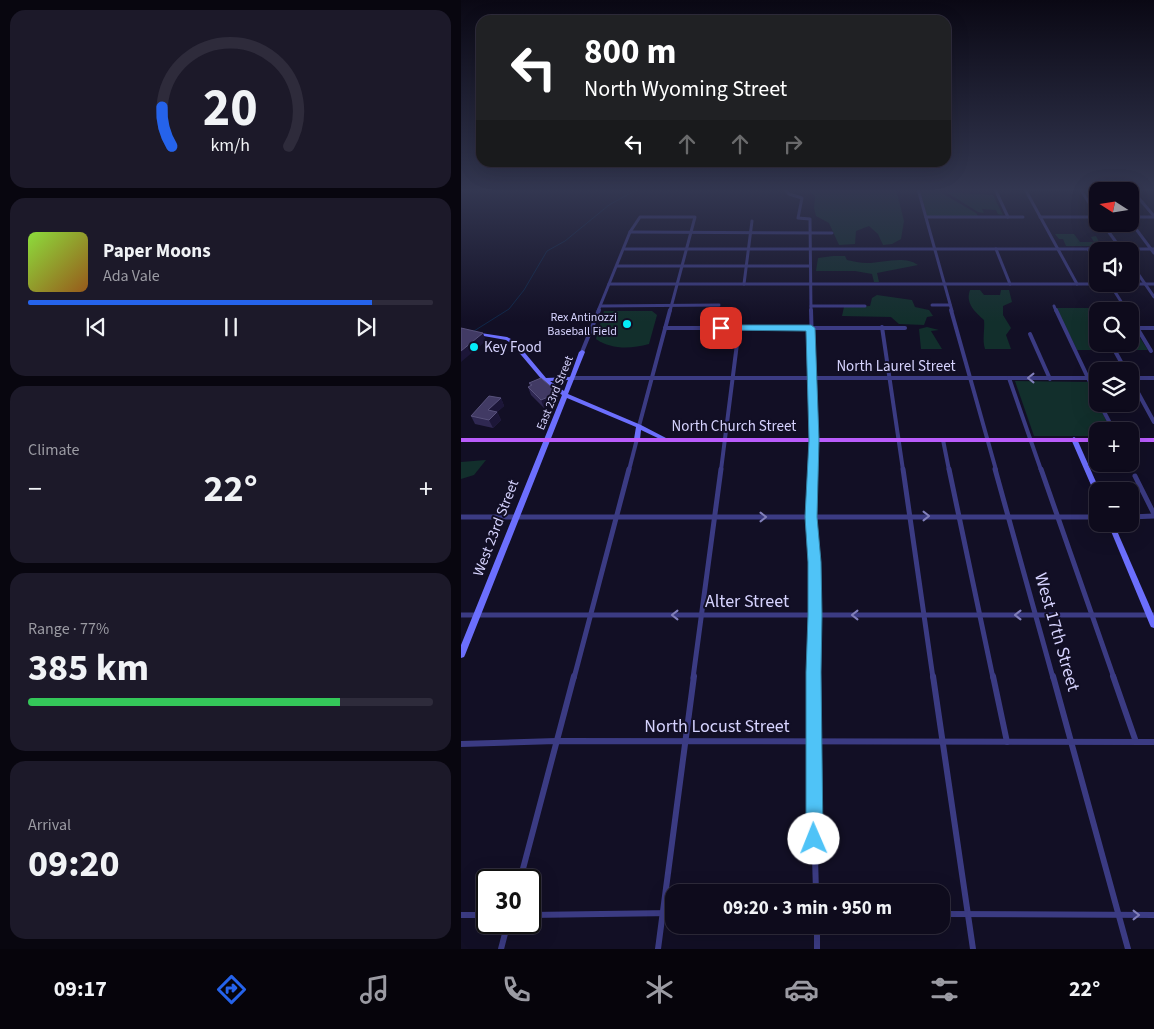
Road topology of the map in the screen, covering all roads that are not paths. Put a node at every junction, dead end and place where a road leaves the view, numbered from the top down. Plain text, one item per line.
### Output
1 (630, 233) edge
2 (691, 233) edge
3 (751, 233) edge
4 (810, 233) edge
5 (931, 233) edge
6 (1049, 233) edge
7 (1140, 233) edge
8 (625, 249) junction
9 (686, 249) junction
10 (749, 249) junction
11 (810, 249) junction
12 (935, 249) junction
13 (996, 249) junction
14 (1057, 249) junction
15 (1088, 249) edge
16 (1139, 249) edge
17 (1152, 249) edge
18 (1154, 253) edge
19 (617, 266) junction
20 (682, 266) junction
21 (747, 266) junction
22 (810, 266) junction
23 (1139, 275) edge
24 (609, 284) junction
25 (677, 284) junction
26 (744, 284) junction
27 (945, 284) junction
28 (1010, 284) junction
29 (1077, 284) junction
30 (1089, 284) edge
31 (1139, 284) edge
32 (1145, 284) junction
33 (1154, 284) edge
34 (811, 285) junction
35 (1154, 297) edge
36 (671, 305) junction
37 (719, 305) dead end
38 (932, 305) dead end
39 (951, 305) junction
40 (601, 306) junction
41 (811, 306) junction
42 (865, 306) dead end
43 (1054, 306) dead end
44 (665, 328) junction
45 (739, 328) junction
46 (811, 328) junction
47 (882, 328) junction
48 (905, 328) dead end
49 (1139, 328) edge
50 (1154, 328) edge
51 (463, 331) edge
52 (1139, 331) edge
53 (1031, 334) dead end
54 (1151, 351) dead end
55 (582, 352) joint
56 (571, 378) junction
57 (651, 378) junction
58 (732, 378) junction
59 (813, 378) junction
60 (890, 378) junction
61 (971, 378) junction
62 (1009, 378) junction
63 (1050, 378) junction
64 (1088, 378) joint
65 (1139, 378) edge
66 (1154, 378) edge
67 (545, 380) junction
68 (1139, 394) edge
69 (565, 395) junction
70 (1154, 422) edge
71 (639, 426) junction
72 (637, 439) junction
73 (664, 439) junction
74 (725, 439) junction
75 (1074, 439) junction
76 (461, 440) edge
77 (547, 440) junction
78 (814, 440) junction
79 (900, 440) junction
80 (943, 440) junction
81 (988, 440) junction
82 (1031, 440) junction
83 (1089, 440) edge
84 (1139, 440) edge
85 (1154, 440) edge
86 (1135, 476) dead end
87 (1093, 482) edge
88 (1154, 515) edge
89 (714, 516) junction
90 (911, 516) junction
91 (959, 516) junction
92 (1009, 516) junction
93 (1057, 516) junction
94 (1139, 516) edge
95 (461, 517) edge
96 (615, 517) junction
97 (811, 517) junction
98 (1089, 517) edge
99 (515, 518) junction
100 (1115, 532) edge
101 (925, 614) junction
102 (461, 615) edge
103 (477, 615) junction
104 (590, 615) junction
105 (701, 615) junction
106 (815, 615) junction
107 (980, 615) junction
108 (1036, 615) junction
109 (1091, 615) junction
110 (1151, 615) edge
111 (1154, 626) edge
112 (461, 655) edge
113 (556, 741) junction
114 (685, 741) junction
115 (814, 742) junction
116 (943, 742) junction
117 (1007, 742) junction
118 (1072, 742) junction
119 (1136, 742) junction
120 (1154, 742) edge
121 (461, 744) edge
122 (522, 869) edge
123 (816, 884) edge
124 (663, 913) junction
125 (950, 914) edge
126 (969, 914) junction
127 (461, 915) edge
128 (476, 915) edge
129 (541, 915) edge
130 (1119, 915) junction
131 (1154, 915) edge
132 (505, 934) edge
133 (817, 934) edge
134 (501, 949) edge
135 (658, 949) edge
136 (817, 949) edge
137 (973, 949) edge
138 (1129, 949) edge

1 - 8 street, East 23rd Street
2 - 9 street
3 - 10 street
4 - 11 street
5 - 12 street, West 17th Street
6 - 14 street
7 - 17 street
8 - 9 street
8 - 19 street, East 23rd Street
9 - 10 street
9 - 20 street
10 - 11 street
10 - 21 street
11 - 12 street
11 - 22 street
12 - 13 street
12 - 27 street, West 17th Street
13 - 14 street
13 - 28 street
14 - 15 street
14 - 29 street
16 - 17 street
17 - 18 street
19 - 20 street
19 - 24 street, East 23rd Street
20 - 21 street
20 - 25 street
21 - 22 street
21 - 26 street
22 - 34 street
23 - 32 street
24 - 25 street
24 - 40 street, East 23rd Street
25 - 26 street
25 - 36 street
26 - 34 street
27 - 28 street
27 - 34 street
27 - 39 street, West 17th Street
28 - 29 street
29 - 30 street
31 - 32 street
32 - 33 street
32 - 35 street
34 - 41 street
36 - 37 street
36 - 40 street
36 - 44 street
38 - 39 street
39 - 61 street, West 17th Street
40 - 55 street, East 23rd Street
41 - 42 street
41 - 46 street
43 - 64 street
44 - 45 street
44 - 57 street
45 - 46 street
45 - 58 street
46 - 47 street
46 - 59 street
47 - 48 street
47 - 60 street
49 - 50 street
51 - 67 main road
52 - 54 street
53 - 63 street
55 - 56 main road, East 23rd Street
56 - 57 street, North Laurel Street
56 - 67 street, North Laurel Street
56 - 69 main road, East 23rd Street
57 - 58 street, North Laurel Street
57 - 71 street
58 - 59 street, North Laurel Street
58 - 74 street
59 - 60 street, North Laurel Street
59 - 78 street
60 - 61 street, North Laurel Street
60 - 79 street
61 - 62 street, North Laurel Street
61 - 81 street, West 17th Street
63 -> 62 street, North Laurel Street
62 - 82 street
63 - 64 street, North Laurel Street
65 - 66 street
67 - 69 main road
68 - 70 street
69 - 71 main road
69 - 77 main road, East 23rd Street
71 - 72 main road
71 - 73 main road
72 - 73 main road, North Church Street
72 - 77 main road, North Church Street
72 - 96 street
73 - 74 main road, North Church Street
74 - 78 main road, North Church Street
74 - 89 street
75 - 82 main road, North Church Street
75 - 83 main road, North Church Street
75 - 87 main road
76 - 77 main road, North Church Street
77 - 99 main road, West 23rd Street
78 - 79 main road, North Church Street
78 - 97 street
79 - 80 main road, North Church Street
79 - 90 street
80 - 81 main road, North Church Street
80 - 91 street
81 - 82 main road, North Church Street
81 - 92 street, West 17th Street
82 - 93 street
84 - 85 main road
86 - 88 street
88 - 94 street
89 - 96 street
89 -> 97 street
89 - 105 street
90 -> 91 street
90 - 97 street
90 - 101 street
91 - 92 street
91 - 107 street
92 - 93 street
92 - 108 street, West 17th Street
93 - 98 street
93 - 109 street
95 - 99 street
96 - 99 street
96 - 104 street
97 - 106 street
99 - 103 main road, West 23rd Street
100 - 110 main road
101 -> 106 street, Alter Street
101 - 107 street, Alter Street
101 - 116 street
102 - 103 street, Alter Street
103 - 104 street, Alter Street
103 - 112 main road, West 23rd Street
105 -> 104 street, Alter Street
104 - 113 street
105 - 106 street, Alter Street
105 - 114 street
106 - 115 street
108 -> 107 street, Alter Street
107 - 117 street
108 - 109 street, Alter Street
108 - 118 street, West 17th Street
109 - 110 street, Alter Street
109 - 119 street
110 - 111 main road
113 - 114 street, North Locust Street
113 - 121 street, North Locust Street
113 - 122 street
114 - 115 street, North Locust Street
114 - 124 street
115 - 116 street, North Locust Street
115 - 123 street
116 - 117 street, North Locust Street
116 - 126 street
117 - 118 street, North Locust Street
118 - 119 street, North Locust Street
118 - 130 street, West 17th Street
119 - 120 street, North Locust Street
124 - 129 street
124 - 135 street
125 - 126 street
126 - 130 street
126 - 137 street
127 - 128 street
130 -> 131 street
130 - 138 street, West 17th Street
132 - 134 street
133 - 136 street

